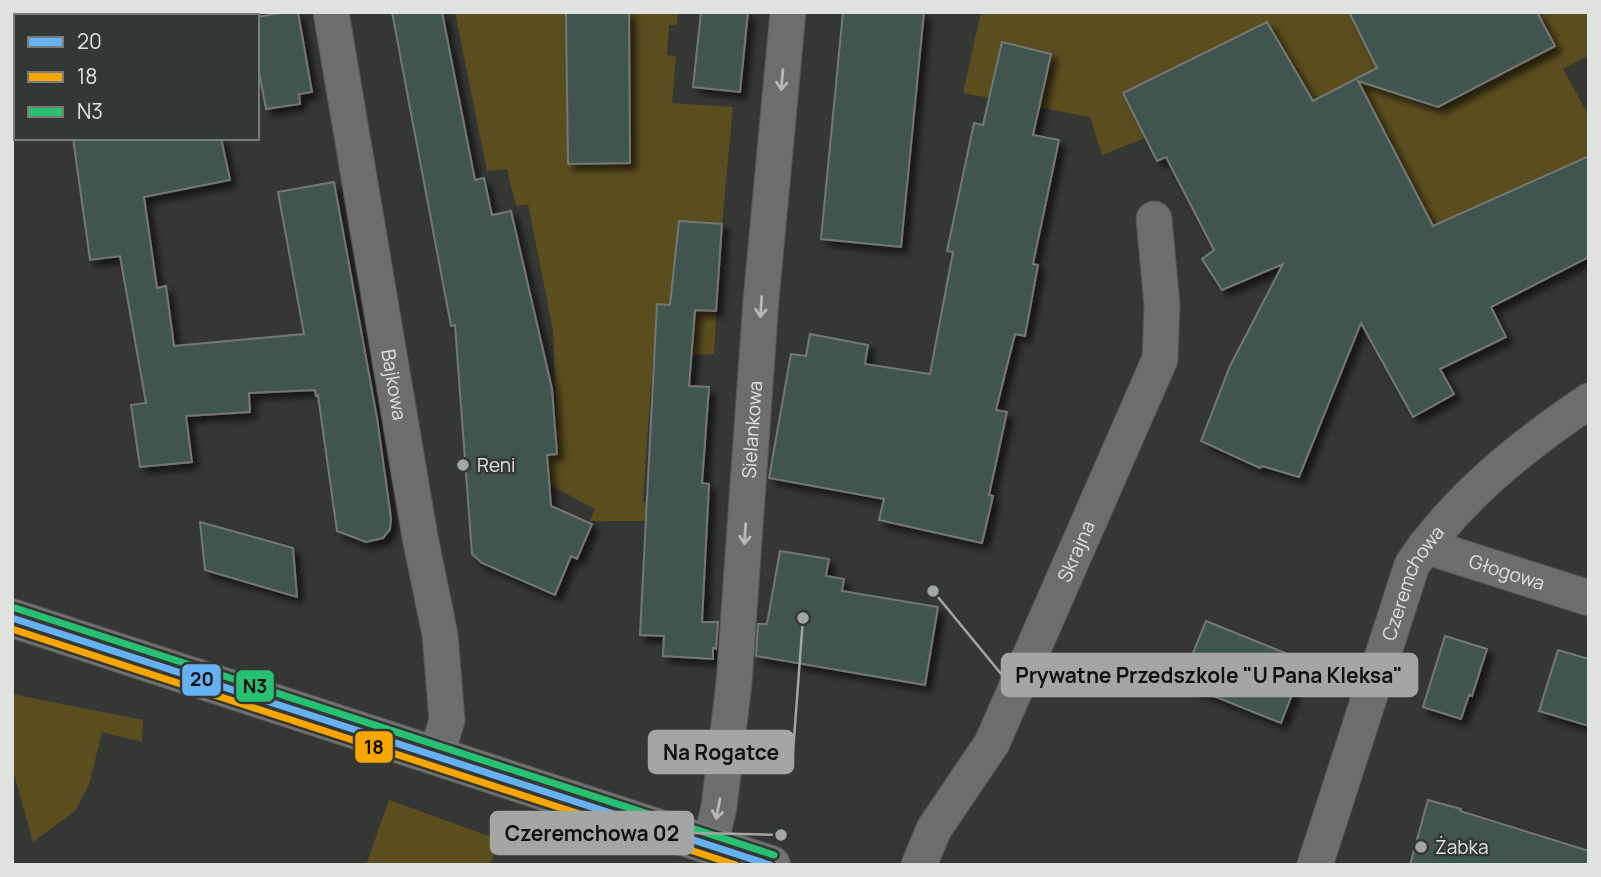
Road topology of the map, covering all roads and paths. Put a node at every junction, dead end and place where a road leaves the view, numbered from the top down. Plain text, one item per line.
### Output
1 (331, 12) edge
2 (788, 12) edge
3 (1154, 219) dead end
4 (1589, 401) edge
5 (1424, 546) junction
6 (1589, 598) edge
7 (12, 618) edge
8 (436, 756) junction
9 (710, 845) junction
10 (771, 865) edge
11 (919, 865) edge
12 (1315, 865) edge

1 - 8 street, Bajkowa
2 -> 9 street, Sielankowa
3 - 11 street, Skrajna
4 - 5 street, Czeremchowa
5 - 6 street, Głogowa
5 - 12 street, Czeremchowa
7 - 8 street
8 - 9 street
9 - 10 street

